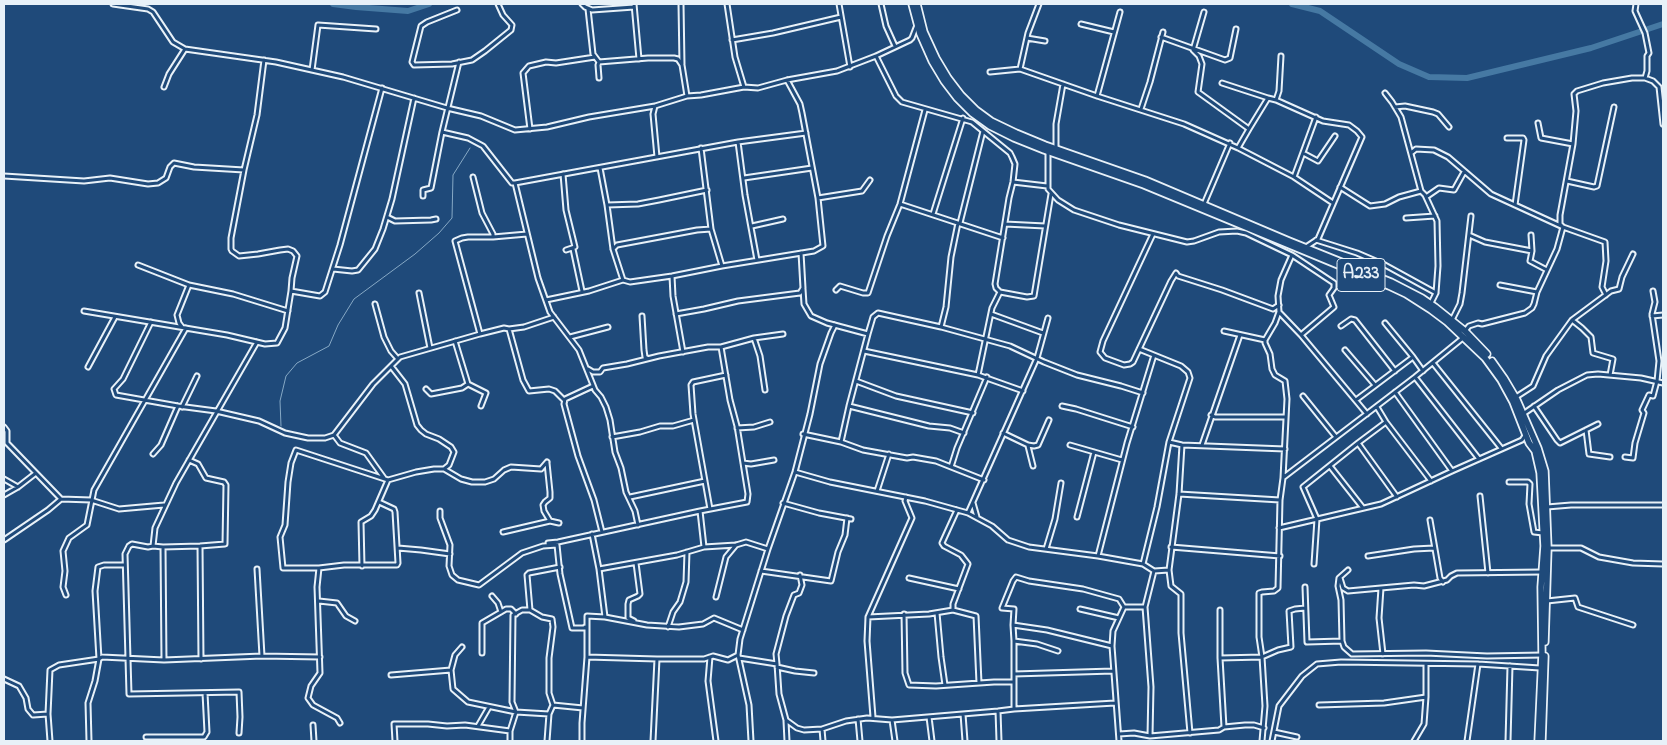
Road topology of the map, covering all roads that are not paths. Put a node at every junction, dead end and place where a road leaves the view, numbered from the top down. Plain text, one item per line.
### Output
1 (113, 4) edge
2 (498, 4) edge
3 (582, 4) edge
4 (681, 4) edge
5 (727, 4) edge
6 (839, 4) edge
7 (881, 4) edge
8 (912, 4) edge
9 (917, 4) edge
10 (1038, 4) edge
11 (1636, 4) edge
12 (634, 6) edge
13 (588, 9) junction
14 (457, 10) dead end
15 (1120, 12) dead end
16 (1204, 12) dead end
17 (841, 17) junction
18 (1081, 24) dead end
19 (917, 25) junction
20 (376, 29) dead end
21 (1236, 29) dead end
22 (1114, 32) junction
23 (1163, 32) dead end
24 (1162, 37) junction
25 (1027, 38) junction
26 (732, 40) junction
27 (1045, 41) dead end
28 (895, 46) junction
29 (185, 49) junction
30 (1193, 50) junction
31 (876, 56) junction
32 (1281, 56) dead end
33 (595, 57) junction
34 (639, 58) junction
35 (264, 60) junction
36 (459, 62) junction
37 (599, 62) junction
38 (682, 65) junction
39 (850, 67) junction
40 (1020, 69) junction
41 (312, 70) junction
42 (990, 72) dead end
43 (599, 78) dead end
44 (1646, 78) junction
45 (788, 80) junction
46 (1222, 83) dead end
47 (1063, 84) junction
48 (164, 86) dead end
49 (744, 87) junction
50 (382, 88) junction
51 (1385, 93) dead end
52 (687, 96) junction
53 (1097, 96) junction
54 (414, 98) junction
55 (1268, 98) junction
56 (1276, 100) junction
57 (655, 106) junction
58 (1395, 107) junction
59 (1614, 107) dead end
60 (447, 108) junction
61 (1141, 109) junction
62 (925, 110) junction
63 (1316, 117) junction
64 (963, 118) junction
65 (1538, 123) dead end
66 (1663, 124) edge
67 (1448, 127) dead end
68 (530, 129) junction
69 (1249, 129) junction
70 (442, 132) junction
71 (983, 132) junction
72 (806, 133) junction
73 (1336, 136) dead end
74 (1507, 138) dead end
75 (738, 142) junction
76 (1230, 144) junction
77 (1573, 144) junction
78 (701, 148) junction
79 (1238, 148) junction
80 (1048, 149) junction
81 (1056, 150) junction
82 (1303, 153) junction
83 (1411, 153) junction
84 (657, 156) junction
85 (600, 168) junction
86 (812, 168) junction
87 (244, 170) junction
88 (1464, 172) junction
89 (563, 174) junction
90 (4, 176) edge
91 (473, 177) dead end
92 (1294, 177) junction
93 (744, 178) junction
94 (870, 180) dead end
95 (1567, 181) junction
96 (1014, 182) junction
97 (515, 183) junction
98 (1047, 186) junction
99 (1340, 187) junction
100 (707, 190) junction
101 (1421, 191) junction
102 (1051, 194) junction
103 (422, 196) dead end
104 (1426, 197) junction
105 (818, 198) junction
106 (1333, 203) junction
107 (900, 204) junction
108 (1204, 204) junction
109 (607, 205) junction
110 (1515, 206) junction
111 (933, 214) junction
112 (1435, 216) junction
113 (1471, 216) dead end
114 (387, 217) junction
115 (1406, 218) dead end
116 (436, 219) dead end
117 (783, 219) dead end
118 (959, 223) junction
119 (1004, 224) junction
120 (752, 226) junction
121 (1045, 226) junction
122 (1563, 227) junction
123 (711, 229) junction
124 (527, 234) junction
125 (1152, 234) junction
126 (1469, 235) junction
127 (1532, 235) dead end
128 (493, 237) junction
129 (1003, 238) junction
130 (1316, 240) junction
131 (612, 241) junction
132 (1288, 243) junction
133 (617, 245) junction
134 (1305, 248) junction
135 (573, 249) junction
136 (613, 249) junction
137 (566, 250) dead end
138 (1532, 251) junction
139 (801, 253) junction
140 (1633, 254) dead end
141 (1292, 255) junction
142 (757, 260) junction
143 (138, 265) dead end
144 (722, 266) junction
145 (333, 269) junction
146 (1548, 270) junction
147 (672, 276) junction
148 (623, 280) junction
149 (189, 285) junction
150 (1500, 285) dead end
151 (803, 288) junction
152 (836, 290) dead end
153 (582, 291) junction
154 (1652, 291) dead end
155 (291, 292) junction
156 (1000, 292) junction
157 (1537, 292) junction
158 (419, 293) dead end
159 (1436, 293) junction
160 (1606, 296) junction
161 (546, 300) junction
162 (375, 304) dead end
163 (1430, 304) junction
164 (1279, 306) junction
165 (84, 311) dead end
166 (288, 311) junction
167 (1279, 312) junction
168 (676, 314) junction
169 (991, 314) junction
170 (1663, 315) edge
171 (642, 316) dead end
172 (1652, 316) junction
173 (115, 317) junction
174 (554, 317) junction
175 (1048, 318) dead end
176 (1452, 320) junction
177 (1572, 320) junction
178 (151, 322) junction
179 (1385, 323) dead end
180 (835, 325) junction
181 (1341, 326) dead end
182 (608, 327) dead end
183 (941, 327) junction
184 (184, 328) junction
185 (509, 329) junction
186 (1224, 330) dead end
187 (1043, 333) junction
188 (480, 334) junction
189 (783, 334) dead end
190 (868, 334) junction
191 (1464, 334) junction
192 (1240, 335) junction
193 (1301, 335) junction
194 (570, 338) junction
195 (754, 338) junction
196 (987, 340) junction
197 (1265, 340) junction
198 (455, 341) junction
199 (257, 342) junction
200 (430, 348) junction
201 (721, 348) junction
202 (1139, 349) junction
203 (864, 350) junction
204 (1345, 350) dead end
205 (683, 352) junction
206 (1154, 355) junction
207 (1413, 357) junction
208 (647, 358) junction
209 (1037, 358) junction
210 (398, 359) junction
211 (1433, 363) junction
212 (391, 366) junction
213 (88, 367) dead end
214 (587, 369) junction
215 (1395, 371) junction
216 (1423, 371) junction
217 (596, 372) junction
218 (978, 375) junction
219 (1610, 375) junction
220 (197, 376) dead end
221 (726, 376) junction
222 (987, 377) junction
223 (1415, 377) junction
224 (591, 379) junction
225 (856, 381) junction
226 (1657, 381) junction
227 (1663, 383) edge
228 (468, 384) junction
229 (1375, 385) junction
230 (593, 386) junction
231 (426, 389) dead end
232 (765, 390) dead end
233 (1023, 391) junction
234 (1395, 392) junction
235 (1143, 393) junction
236 (1303, 396) dead end
237 (1515, 397) junction
238 (1356, 400) junction
239 (145, 401) junction
240 (564, 401) junction
241 (180, 406) junction
242 (481, 406) dead end
243 (849, 406) junction
244 (1062, 406) dead end
245 (1534, 406) junction
246 (1377, 407) junction
247 (216, 410) junction
248 (973, 413) junction
249 (1211, 414) junction
250 (1367, 414) junction
251 (1523, 414) junction
252 (1286, 417) junction
253 (694, 420) junction
254 (1049, 420) dead end
255 (770, 422) dead end
256 (1386, 422) junction
257 (1598, 424) dead end
258 (4, 427) edge
259 (1133, 427) junction
260 (737, 428) junction
261 (1586, 430) junction
262 (964, 433) junction
263 (1003, 433) junction
264 (1526, 433) junction
265 (803, 434) junction
266 (334, 436) junction
267 (612, 437) junction
268 (1336, 437) junction
269 (1522, 440) junction
270 (841, 442) junction
271 (1169, 442) junction
272 (1358, 443) junction
273 (1529, 443) junction
274 (1028, 445) junction
275 (1070, 445) dead end
276 (1182, 445) junction
277 (1202, 446) junction
278 (1501, 448) junction
279 (1284, 449) junction
280 (1094, 452) junction
281 (153, 454) dead end
282 (889, 454) junction
283 (1610, 457) dead end
284 (1625, 457) dead end
285 (1479, 459) junction
286 (189, 460) junction
287 (774, 460) dead end
288 (1123, 460) junction
289 (743, 463) junction
290 (1033, 466) dead end
291 (1330, 466) junction
292 (951, 467) junction
293 (444, 469) junction
294 (1452, 470) junction
295 (795, 472) junction
296 (36, 473) junction
297 (1283, 478) junction
298 (4, 479) edge
299 (386, 479) junction
300 (984, 480) junction
301 (706, 481) junction
302 (1431, 481) junction
303 (1509, 482) dead end
304 (1061, 483) dead end
305 (18, 487) junction
306 (877, 491) junction
307 (1179, 494) junction
308 (4, 495) edge
309 (1480, 496) dead end
310 (630, 497) junction
311 (906, 497) junction
312 (1397, 497) junction
313 (61, 499) junction
314 (91, 500) junction
315 (1280, 500) junction
316 (378, 502) junction
317 (972, 502) junction
318 (783, 503) junction
319 (165, 505) junction
320 (1663, 505) edge
321 (1547, 507) junction
322 (1363, 508) junction
323 (710, 509) junction
324 (957, 510) junction
325 (440, 511) dead end
326 (700, 511) junction
327 (968, 513) junction
328 (1077, 516) dead end
329 (977, 517) junction
330 (1317, 519) junction
331 (1430, 520) dead end
332 (550, 521) junction
333 (559, 523) dead end
334 (638, 525) junction
335 (1279, 528) junction
336 (503, 532) dead end
337 (602, 532) junction
338 (1543, 533) junction
339 (592, 534) junction
340 (4, 540) edge
341 (548, 543) dead end
342 (736, 545) junction
343 (153, 546) junction
344 (200, 546) junction
345 (163, 547) junction
346 (704, 547) junction
347 (1171, 547) junction
348 (398, 548) junction
349 (1434, 548) junction
350 (1548, 548) junction
351 (768, 549) junction
352 (1046, 549) junction
353 (688, 552) junction
354 (450, 554) junction
355 (1098, 556) junction
356 (1280, 556) junction
357 (1368, 556) dead end
358 (636, 562) junction
359 (1143, 564) junction
360 (1314, 564) dead end
361 (1663, 564) edge
362 (125, 565) junction
363 (362, 566) junction
364 (560, 567) junction
365 (319, 568) junction
366 (257, 569) dead end
367 (598, 569) junction
368 (1169, 570) junction
369 (1348, 570) dead end
370 (761, 571) junction
371 (1154, 571) junction
372 (1542, 572) junction
373 (1488, 573) junction
374 (800, 575) junction
375 (909, 578) dead end
376 (1339, 578) junction
377 (1443, 582) junction
378 (1305, 586) dead end
379 (1544, 587) junction
380 (1381, 588) junction
381 (959, 589) junction
382 (1348, 591) junction
383 (66, 595) dead end
384 (492, 596) dead end
385 (716, 597) dead end
386 (1341, 600) junction
387 (318, 601) junction
388 (1546, 602) junction
389 (1124, 607) junction
390 (1145, 607) junction
391 (1305, 608) junction
392 (1080, 609) dead end
393 (530, 610) junction
394 (953, 610) junction
395 (1220, 610) dead end
396 (501, 612) junction
397 (937, 613) junction
398 (516, 614) junction
399 (904, 614) junction
400 (587, 616) junction
401 (605, 617) junction
402 (868, 617) junction
403 (1119, 618) junction
404 (355, 621) dead end
405 (647, 625) junction
406 (1633, 625) dead end
407 (1013, 626) junction
408 (668, 627) junction
409 (743, 630) junction
410 (1014, 641) junction
411 (1342, 641) junction
412 (1112, 646) junction
413 (462, 647) dead end
414 (1058, 651) dead end
415 (482, 653) dead end
416 (1383, 654) junction
417 (1542, 654) junction
418 (262, 656) junction
419 (320, 657) junction
420 (587, 657) junction
421 (710, 657) junction
422 (739, 657) junction
423 (1262, 657) junction
424 (1220, 658) junction
425 (99, 659) junction
426 (127, 659) junction
427 (201, 659) junction
428 (657, 659) junction
429 (164, 660) junction
430 (1426, 664) junction
431 (1478, 664) junction
432 (777, 665) junction
433 (1510, 666) junction
434 (1540, 668) junction
435 (451, 670) junction
436 (1113, 671) junction
437 (814, 673) dead end
438 (1014, 674) junction
439 (392, 675) dead end
440 (4, 680) edge
441 (1013, 682) junction
442 (979, 683) junction
443 (945, 686) junction
444 (205, 693) junction
445 (1426, 697) junction
446 (1115, 703) junction
447 (553, 705) junction
448 (1319, 705) dead end
449 (489, 708) junction
450 (583, 708) junction
451 (1014, 708) junction
452 (998, 711) junction
453 (516, 712) junction
454 (48, 714) junction
455 (549, 714) junction
456 (963, 714) junction
457 (929, 717) junction
458 (873, 718) junction
459 (858, 719) junction
460 (786, 720) junction
461 (892, 720) junction
462 (340, 723) dead end
463 (313, 725) dead end
464 (478, 727) junction
465 (1224, 727) junction
466 (1264, 728) junction
467 (822, 729) junction
468 (510, 731) junction
469 (1274, 732) junction
470 (239, 733) dead end
471 (1190, 733) junction
472 (1118, 734) junction
473 (1150, 736) junction
474 (146, 737) dead end
475 (1297, 737) dead end
476 (157, 740) edge
477 (50, 741) edge
478 (90, 741) edge
479 (314, 741) edge
480 (395, 741) edge
481 (510, 741) edge
482 (547, 741) edge
483 (582, 741) edge
484 (653, 741) edge
485 (716, 741) edge
486 (751, 741) edge
487 (787, 741) edge
488 (823, 741) edge
489 (860, 741) edge
490 (896, 741) edge
491 (932, 741) edge
492 (965, 741) edge
493 (999, 741) edge
494 (1118, 741) edge
495 (1262, 741) edge
496 (1272, 741) edge
497 (1414, 741) edge
498 (1467, 741) edge
499 (1508, 741) edge
500 (1538, 741) edge
501 (1542, 741) edge

1 - 29 street
2 - 36 street
3 - 13 street
4 - 38 street
5 - 26 street
6 - 17 street
7 - 28 street
8 - 19 highway, A233
9 - 80 highway, A233
10 - 25 street
11 - 44 street
12 - 13 street
12 - 34 street
13 - 33 street
14 - 36 street
15 - 22 street
16 - 30 street
17 - 26 street
17 - 39 street
18 - 22 street
19 - 28 street
19 - 80 highway, A233
20 - 41 street
21 - 30 street
22 - 53 street
23 - 24 street
24 - 30 street
24 - 61 street
25 - 27 street
25 - 40 street
26 - 49 street
28 - 31 street
29 - 35 street
29 - 48 street
30 - 69 street
31 - 39 street
31 - 62 street
32 - 56 street
33 - 37 street
33 - 68 street
34 - 37 street
34 - 38 street
35 - 41 street
35 - 87 street
36 - 60 street
37 - 43 street
38 - 52 street
39 - 45 street
40 - 42 street
40 - 47 street
41 - 50 street
44 - 66 street
44 - 77 street
45 - 49 street
45 - 72 street
46 - 55 street
47 - 53 street
47 - 81 street
49 - 52 street
50 - 54 street
50 - 145 street
51 - 58 street
52 - 57 street
53 - 61 street
54 - 60 street
54 - 114 street
55 - 56 street
55 - 69 street
56 - 63 street
57 - 68 street
57 - 84 street
58 - 67 street
58 - 83 street
59 - 95 street
60 - 68 street
60 - 70 street
61 - 76 street
62 - 64 street
62 - 107 street
63 - 82 street
63 - 99 street
64 - 71 street
64 - 111 street
65 - 77 street
69 - 79 street
70 - 97 street
70 - 103 street
71 - 96 street
71 - 118 street
72 - 75 street
72 - 86 street
73 - 82 street
74 - 110 street
75 - 78 street
75 - 93 street
76 - 79 street
76 - 108 street
77 - 95 street
78 - 84 street
78 - 100 street
79 - 92 street
80 - 81 highway, A233
80 - 98 street
80 - 132 highway, A233
81 - 108 highway, A233
82 - 92 street
83 - 88 street
83 - 101 street
84 - 85 street
85 - 89 street
85 - 109 street
86 - 93 street
86 - 105 street
87 - 90 street
87 - 155 street
88 - 104 street
88 - 110 street
89 - 97 street
89 - 135 street
91 - 128 street
92 - 106 street
93 - 120 street
94 - 105 street
95 - 122 street
96 - 98 street
96 - 119 street
97 - 124 street
98 - 102 street
99 - 101 street
99 - 106 street
100 - 109 street
100 - 123 street
101 - 104 street
102 - 121 street
102 - 125 street
104 - 112 street
105 - 139 street
106 - 130 street
107 - 111 street
107 - 152 street
108 - 132 highway, A233
109 - 131 street
110 - 122 street
111 - 118 street
112 - 115 street
112 - 159 street
113 - 126 street
114 - 116 street
114 - 145 street
117 - 120 street
118 - 129 street
118 - 183 street
119 - 121 street
119 - 129 street
120 - 142 street
121 - 156 street
122 - 146 street
122 - 160 street
123 - 133 street
123 - 144 street
124 - 128 street
124 - 161 street
125 - 141 street
125 - 202 street
126 - 138 street
126 - 176 street
127 - 138 street
128 - 188 street
129 - 156 street
130 - 134 street
130 - 159 street
131 - 133 street
131 - 136 street
132 - 134 highway, A233
132 - 191 highway, A233
133 - 136 street
134 - 163 highway, A233
135 - 137 street
135 - 153 street
136 - 148 street
138 - 146 street
139 - 142 street
139 - 151 street
140 - 160 street
141 - 164 street
141 - 193 street
142 - 144 street
143 - 149 street
144 - 147 street
145 - 155 street
146 - 157 street
147 - 148 street
147 - 168 street
148 - 153 street
149 - 166 street
149 - 184 street
150 - 157 street
151 - 168 street
151 - 180 street
153 - 161 street
154 - 172 street
155 - 166 street
156 - 169 street
157 - 191 street
158 - 200 street
159 - 163 street
160 - 177 street
161 - 174 street
162 - 210 street
163 - 176 highway, A233
164 - 167 street
164 - 202 street
165 - 173 street
166 - 199 street
167 - 193 street
167 - 197 street
168 - 205 street
169 - 187 street
169 - 196 street
170 - 172 street
171 - 208 street
172 - 226 street
173 - 178 street
173 - 213 street
174 - 185 street
174 - 194 street
175 - 187 street
176 - 191 highway, A233
177 - 219 street
177 - 237 street
178 - 184 street
178 - 239 street
179 - 207 street
180 - 190 street
180 - 265 street
181 - 215 street
182 - 194 street
183 - 190 street
183 - 196 street
184 - 199 street
184 - 239 street
185 - 188 street
185 - 240 street
186 - 192 street
187 - 209 street
188 - 198 street
189 - 195 street
190 - 203 street
191 - 211 street
191 - 237 highway, A233
191 - 264 highway, A233
192 - 197 street
192 - 249 street
193 - 238 street
194 - 214 street
195 - 201 street
195 - 232 street
196 - 209 street
196 - 218 street
197 - 252 street
198 - 200 street
198 - 228 street
199 - 247 street
200 - 210 street
201 - 205 street
201 - 221 street
202 - 206 street
203 - 218 street
203 - 225 street
204 - 229 street
205 - 208 street
206 - 235 street
206 - 271 street
207 - 215 street
207 - 216 street
208 - 217 street
209 - 233 street
209 - 235 street
210 - 212 street
211 - 216 street
211 - 278 street
212 - 266 street
212 - 293 street
214 - 217 street
214 - 224 street
215 - 229 street
216 - 223 street
217 - 224 street
218 - 222 street
219 - 226 street
219 - 245 street
220 - 241 street
221 - 253 street
221 - 260 street
222 - 233 street
222 - 248 street
223 - 234 street
223 - 285 street
224 - 230 street
225 - 243 street
225 - 248 street
226 - 227 street
226 - 284 street
228 - 231 street
228 - 242 street
229 - 238 street
230 - 240 street
230 - 267 street
233 - 263 street
234 - 246 street
234 - 294 street
235 - 259 street
236 - 268 street
237 - 251 highway, A233
238 - 250 street
239 - 241 street
239 - 314 street
240 - 337 street
241 - 247 street
241 - 281 street
243 - 262 street
243 - 270 street
244 - 259 street
245 - 251 street
245 - 261 street
246 - 250 street
246 - 256 street
247 - 266 street
247 - 286 street
248 - 262 street
249 - 252 street
249 - 277 street
250 - 268 street
251 - 321 highway, A233
252 - 279 street
253 - 267 street
253 - 301 street
254 - 274 street
255 - 260 street
256 - 272 street
256 - 302 street
257 - 261 street
258 - 296 street
259 - 288 street
260 - 289 street
261 - 283 street
262 - 292 street
263 - 274 street
263 - 300 street
264 - 269 street
264 - 273 highway, A233
265 - 270 street
265 - 295 street
266 - 299 street
267 - 310 street
268 - 297 street
269 - 273 street
269 - 278 street
270 - 282 street
271 - 276 street
271 - 359 street
272 - 291 street
272 - 312 street
273 - 338 highway, A233
274 - 290 street
275 - 280 street
276 - 277 street
276 - 307 street
277 - 279 street
278 - 285 street
279 - 297 street
280 - 288 street
280 - 328 street
282 - 292 street
282 - 306 street
285 - 294 street
286 - 319 street
286 - 344 street
287 - 289 street
288 - 355 street
289 - 323 street
291 - 322 street
291 - 330 street
292 - 300 street
293 - 299 street
293 - 332 street
294 - 302 street
295 - 306 street
295 - 318 street
296 - 305 street
296 - 313 street
297 - 315 street
298 - 305 street
299 - 316 street
299 - 365 street
300 - 317 street
301 - 310 street
301 - 323 street
302 - 312 street
303 - 338 street
304 - 352 street
305 - 308 street
306 - 311 street
307 - 315 street
307 - 347 street
309 - 373 street
310 - 334 street
311 - 324 street
311 - 402 street
312 - 322 street
313 - 314 street
313 - 340 street
314 - 319 street
314 - 383 street
315 - 335 street
316 - 348 street
316 - 363 street
317 - 327 street
317 - 329 street
318 - 351 street
318 - 374 street
319 - 343 street
320 - 321 street
321 - 350 highway, A233
322 - 330 street
323 - 326 street
324 - 327 street
324 - 381 street
325 - 354 street
326 - 334 street
326 - 346 street
327 - 329 street
329 - 352 street
330 - 335 street
330 - 360 street
331 - 349 street
332 - 333 street
332 - 336 street
334 - 337 street
335 - 356 street
337 - 339 street
338 - 372 highway, A233
339 - 341 street
339 - 367 street
342 - 346 street
342 - 351 street
342 - 385 street
343 - 345 street
343 - 362 street
344 - 345 street
344 - 427 street
345 - 429 street
346 - 353 street
347 - 356 street
347 - 368 street
348 - 354 street
348 - 363 street
349 - 357 street
349 - 377 street
350 - 361 street
350 - 379 highway, A233
351 - 370 street
352 - 355 street
353 - 358 street
353 - 408 street
354 - 364 street
355 - 359 street
356 - 423 street
358 - 367 street
358 - 405 street
359 - 371 street
362 - 425 street
362 - 426 street
363 - 365 street
364 - 393 street
364 - 400 street
365 - 387 street
366 - 418 street
367 - 401 street
368 - 371 street
368 - 471 street
369 - 376 street
370 - 374 street
370 - 409 street
371 - 390 street
372 - 373 street
372 - 379 highway, A233
373 - 377 street
374 - 432 street
375 - 381 street
376 - 382 street
376 - 386 street
377 - 380 street
378 - 391 street
379 - 388 highway, A233
379 - 417 highway, A233
380 - 382 street
380 - 416 street
381 - 394 street
382 - 386 street
384 - 396 street
386 - 411 street
387 - 404 street
387 - 419 street
388 - 406 street
388 - 501 highway, A233
389 - 390 street
389 - 403 street
389 - 407 street
390 - 473 street
391 - 411 street
391 - 423 street
392 - 403 street
393 - 398 street
393 - 447 street
394 - 397 street
394 - 442 street
395 - 424 street
396 - 398 street
396 - 415 street
397 - 399 street
397 - 443 street
398 - 453 street
399 - 402 street
399 - 443 street
400 - 401 street
400 - 420 street
401 - 405 street
402 - 458 street
403 - 412 street
405 - 408 street
407 - 410 street
407 - 412 street
408 - 409 street
409 - 422 street
410 - 414 street
410 - 438 street
411 - 416 street
412 - 436 street
413 - 435 street
416 - 417 street
417 - 434 highway, A233
418 - 419 street
418 - 427 street
419 - 462 street
420 - 428 street
420 - 450 street
421 - 422 street
421 - 428 street
421 - 485 street
422 - 432 street
422 - 486 street
423 - 424 street
423 - 466 street
424 - 465 street
425 - 426 street
425 - 454 street
425 - 478 street
426 - 429 street
426 - 444 street
427 - 429 street
428 - 484 street
430 - 431 street
430 - 445 street
430 - 469 street
431 - 433 street
431 - 498 street
432 - 437 street
432 - 460 street
433 - 434 street
433 - 499 street
434 - 500 highway, A233
435 - 439 street
435 - 449 street
436 - 438 street
436 - 446 street
438 - 441 street
440 - 454 street
441 - 442 street
441 - 451 street
442 - 443 street
444 - 470 street
444 - 476 street
445 - 448 street
445 - 497 street
446 - 451 street
446 - 472 street
447 - 450 street
447 - 455 street
449 - 453 street
449 - 464 street
450 - 483 street
451 - 452 street
452 - 456 street
452 - 493 street
453 - 455 street
453 - 468 street
454 - 477 street
455 - 482 street
456 - 457 street
456 - 492 street
457 - 461 street
457 - 491 street
458 - 459 street
458 - 461 street
459 - 467 street
459 - 489 street
460 - 467 street
460 - 487 street
461 - 490 street
463 - 479 street
464 - 468 street
464 - 480 street
465 - 466 street
465 - 471 street
466 - 495 street
467 - 488 street
468 - 481 street
469 - 475 street
469 - 496 street
471 - 473 street
472 - 473 street
472 - 494 street
474 - 476 street

